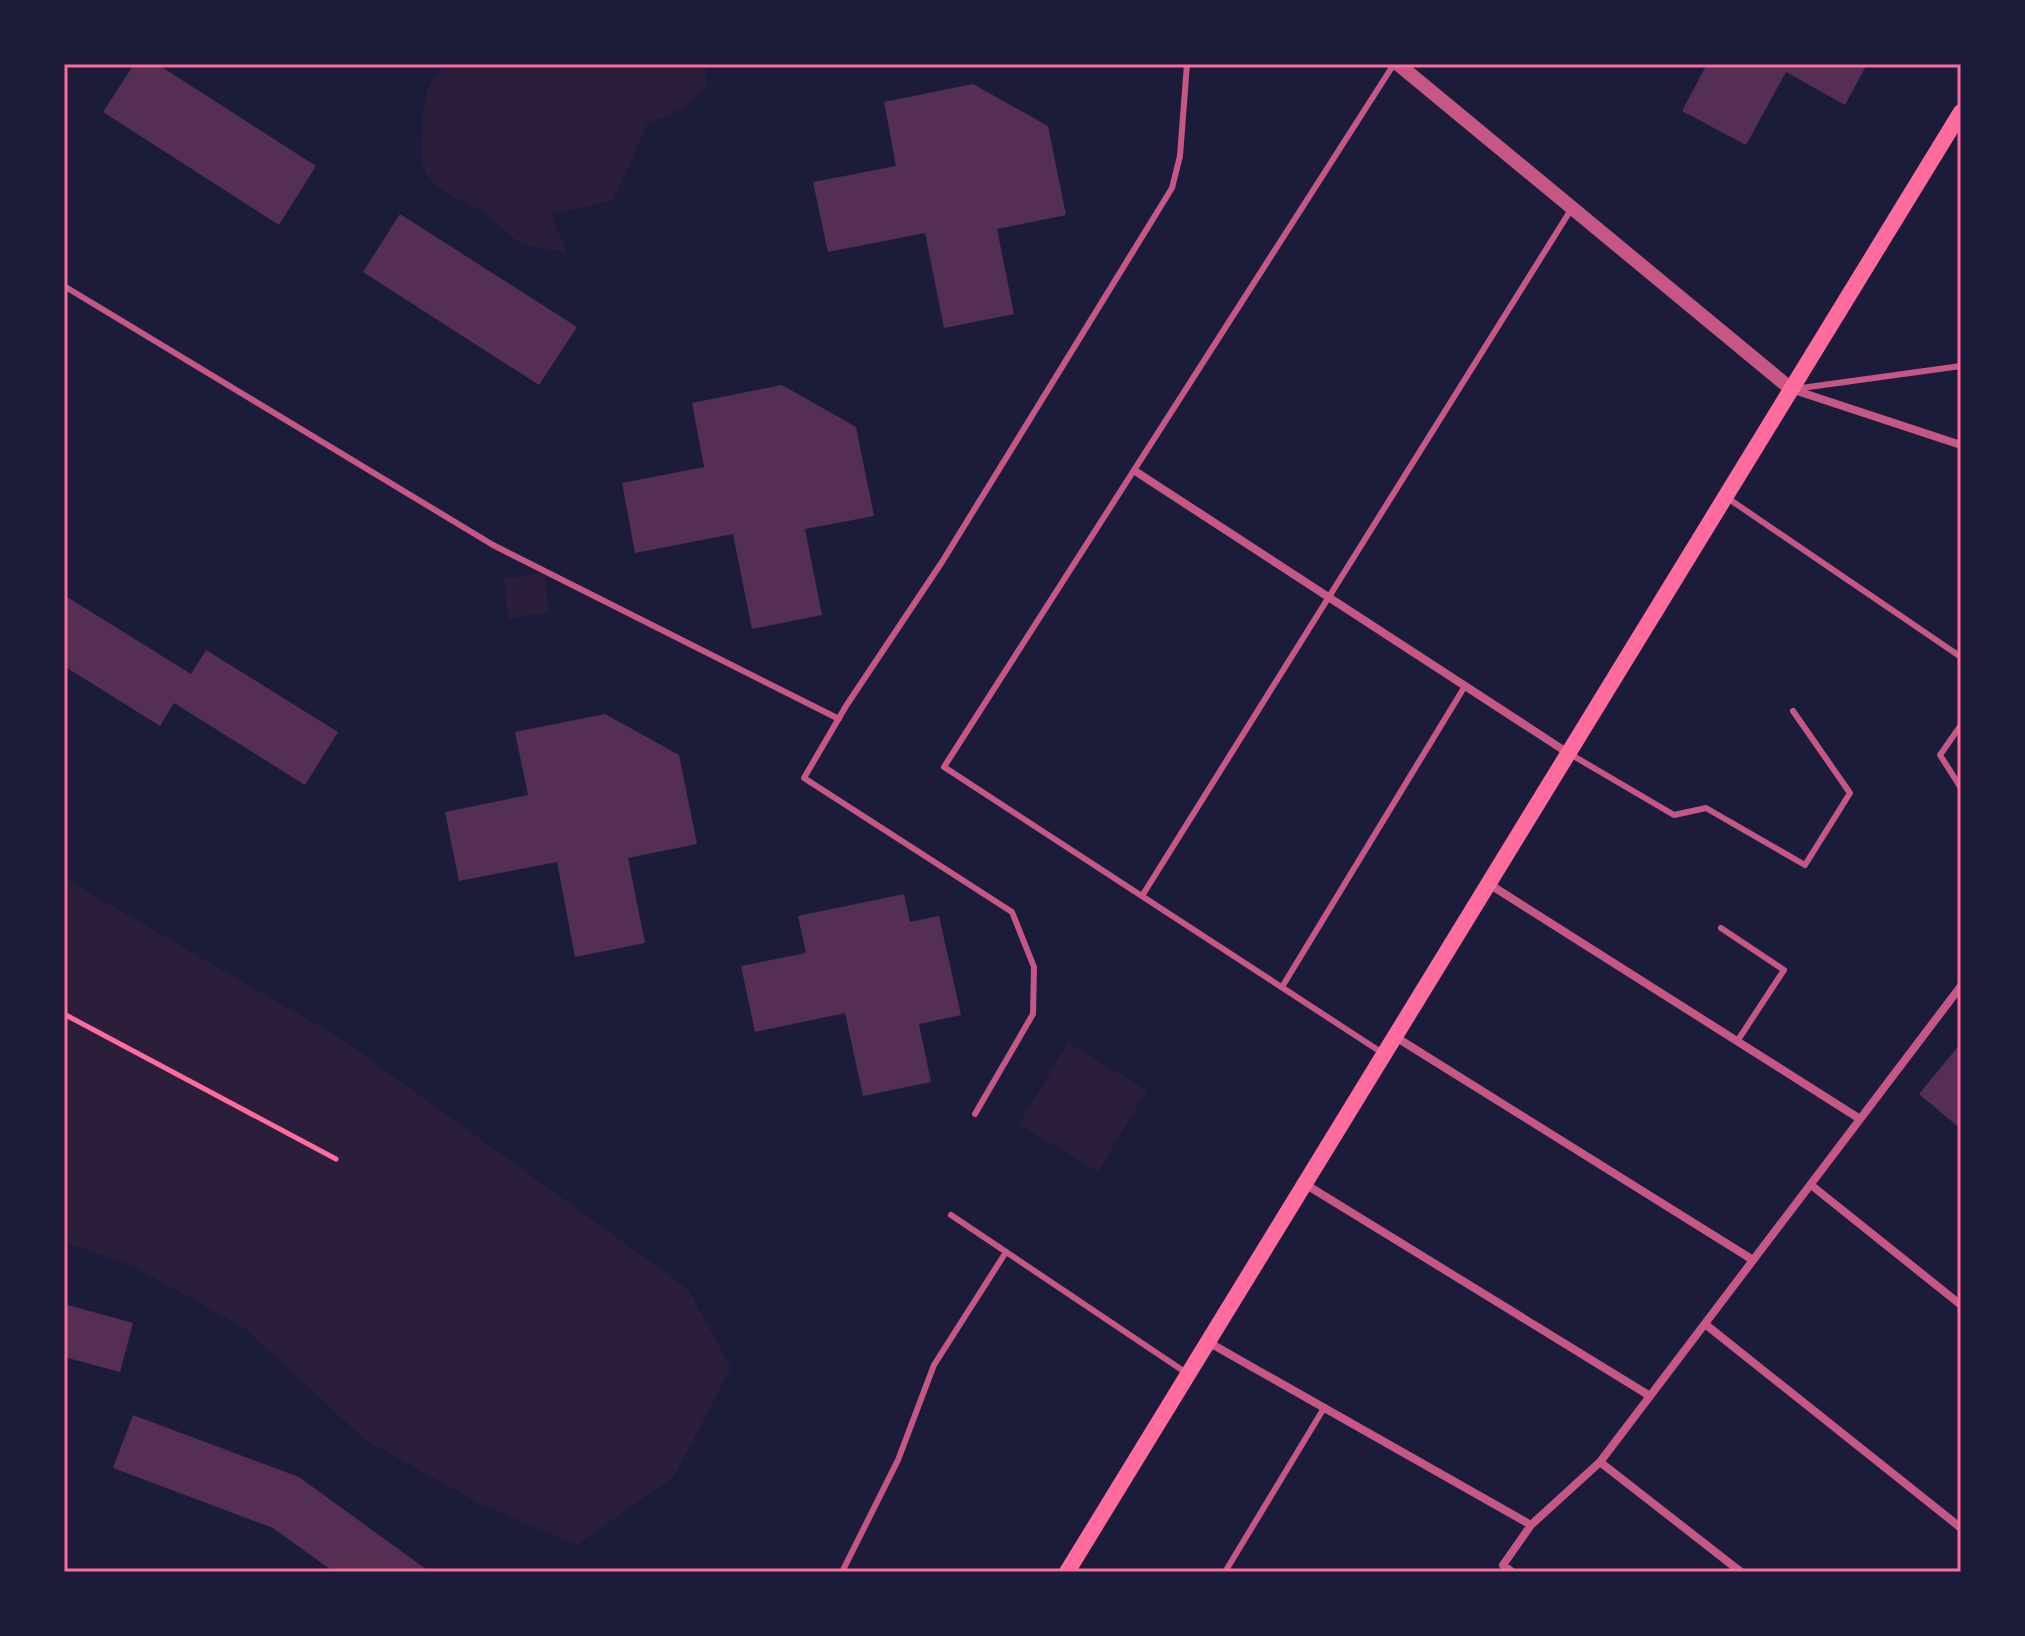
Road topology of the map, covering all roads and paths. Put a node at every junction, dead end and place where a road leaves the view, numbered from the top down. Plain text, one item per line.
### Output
1 (1187, 64) edge
2 (1396, 64) edge
3 (1961, 112) edge
4 (1572, 208) junction
5 (64, 286) edge
6 (1961, 366) edge
7 (1791, 389) junction
8 (1961, 445) edge
9 (1135, 471) junction
10 (1725, 497) junction
11 (1328, 597) junction
12 (1961, 657) edge
13 (1465, 686) junction
14 (1793, 711) dead end
15 (839, 719) junction
16 (1961, 725) edge
17 (1568, 753) junction
18 (1961, 788) edge
19 (1488, 883) junction
20 (1142, 896) junction
21 (1721, 928) dead end
22 (1961, 986) edge
23 (1282, 987) junction
24 (64, 1014) edge
25 (1394, 1036) junction
26 (1738, 1040) junction
27 (1384, 1054) junction
28 (975, 1114) dead end
29 (1860, 1119) junction
30 (336, 1159) dead end
31 (1305, 1184) junction
32 (1811, 1185) junction
33 (951, 1215) dead end
34 (1006, 1252) junction
35 (1753, 1260) junction
36 (1961, 1305) edge
37 (1705, 1324) junction
38 (1207, 1342) junction
39 (1188, 1374) junction
40 (1650, 1396) junction
41 (1324, 1408) junction
42 (1600, 1462) junction
43 (1531, 1525) junction
44 (1961, 1528) edge
45 (842, 1572) edge
46 (1067, 1572) edge
47 (1225, 1572) edge
48 (1512, 1572) edge
49 (1741, 1572) edge

1 - 15 lane
2 - 4 street
2 - 9 lane
3 - 7 main road
4 - 7 street
4 - 11 lane
5 - 15 lane
6 - 7 lane
7 - 8 street
7 - 10 main road
9 - 11 street
9 - 20 lane
10 - 12 lane
10 - 17 main road
11 - 13 street
11 - 20 lane
13 - 17 street
13 - 23 lane
14 - 17 lane
15 - 28 lane
16 - 18 lane
17 - 19 main road
19 - 25 main road
19 - 26 street
20 - 23 lane
21 - 26 lane
22 - 29 street
23 - 27 lane
24 - 30 path
25 - 27 main road
25 - 35 street
26 - 29 street
27 - 31 main road
29 - 32 street
31 - 38 main road
31 - 40 street
32 - 35 street
32 - 36 street
33 - 34 lane
34 - 39 lane
34 - 45 lane
35 - 37 street
37 - 40 street
37 - 44 street
38 - 39 main road
38 - 41 street
39 - 46 main road
40 - 42 street
41 - 43 street
41 - 47 lane
42 - 43 street
42 - 49 street
43 - 48 street

